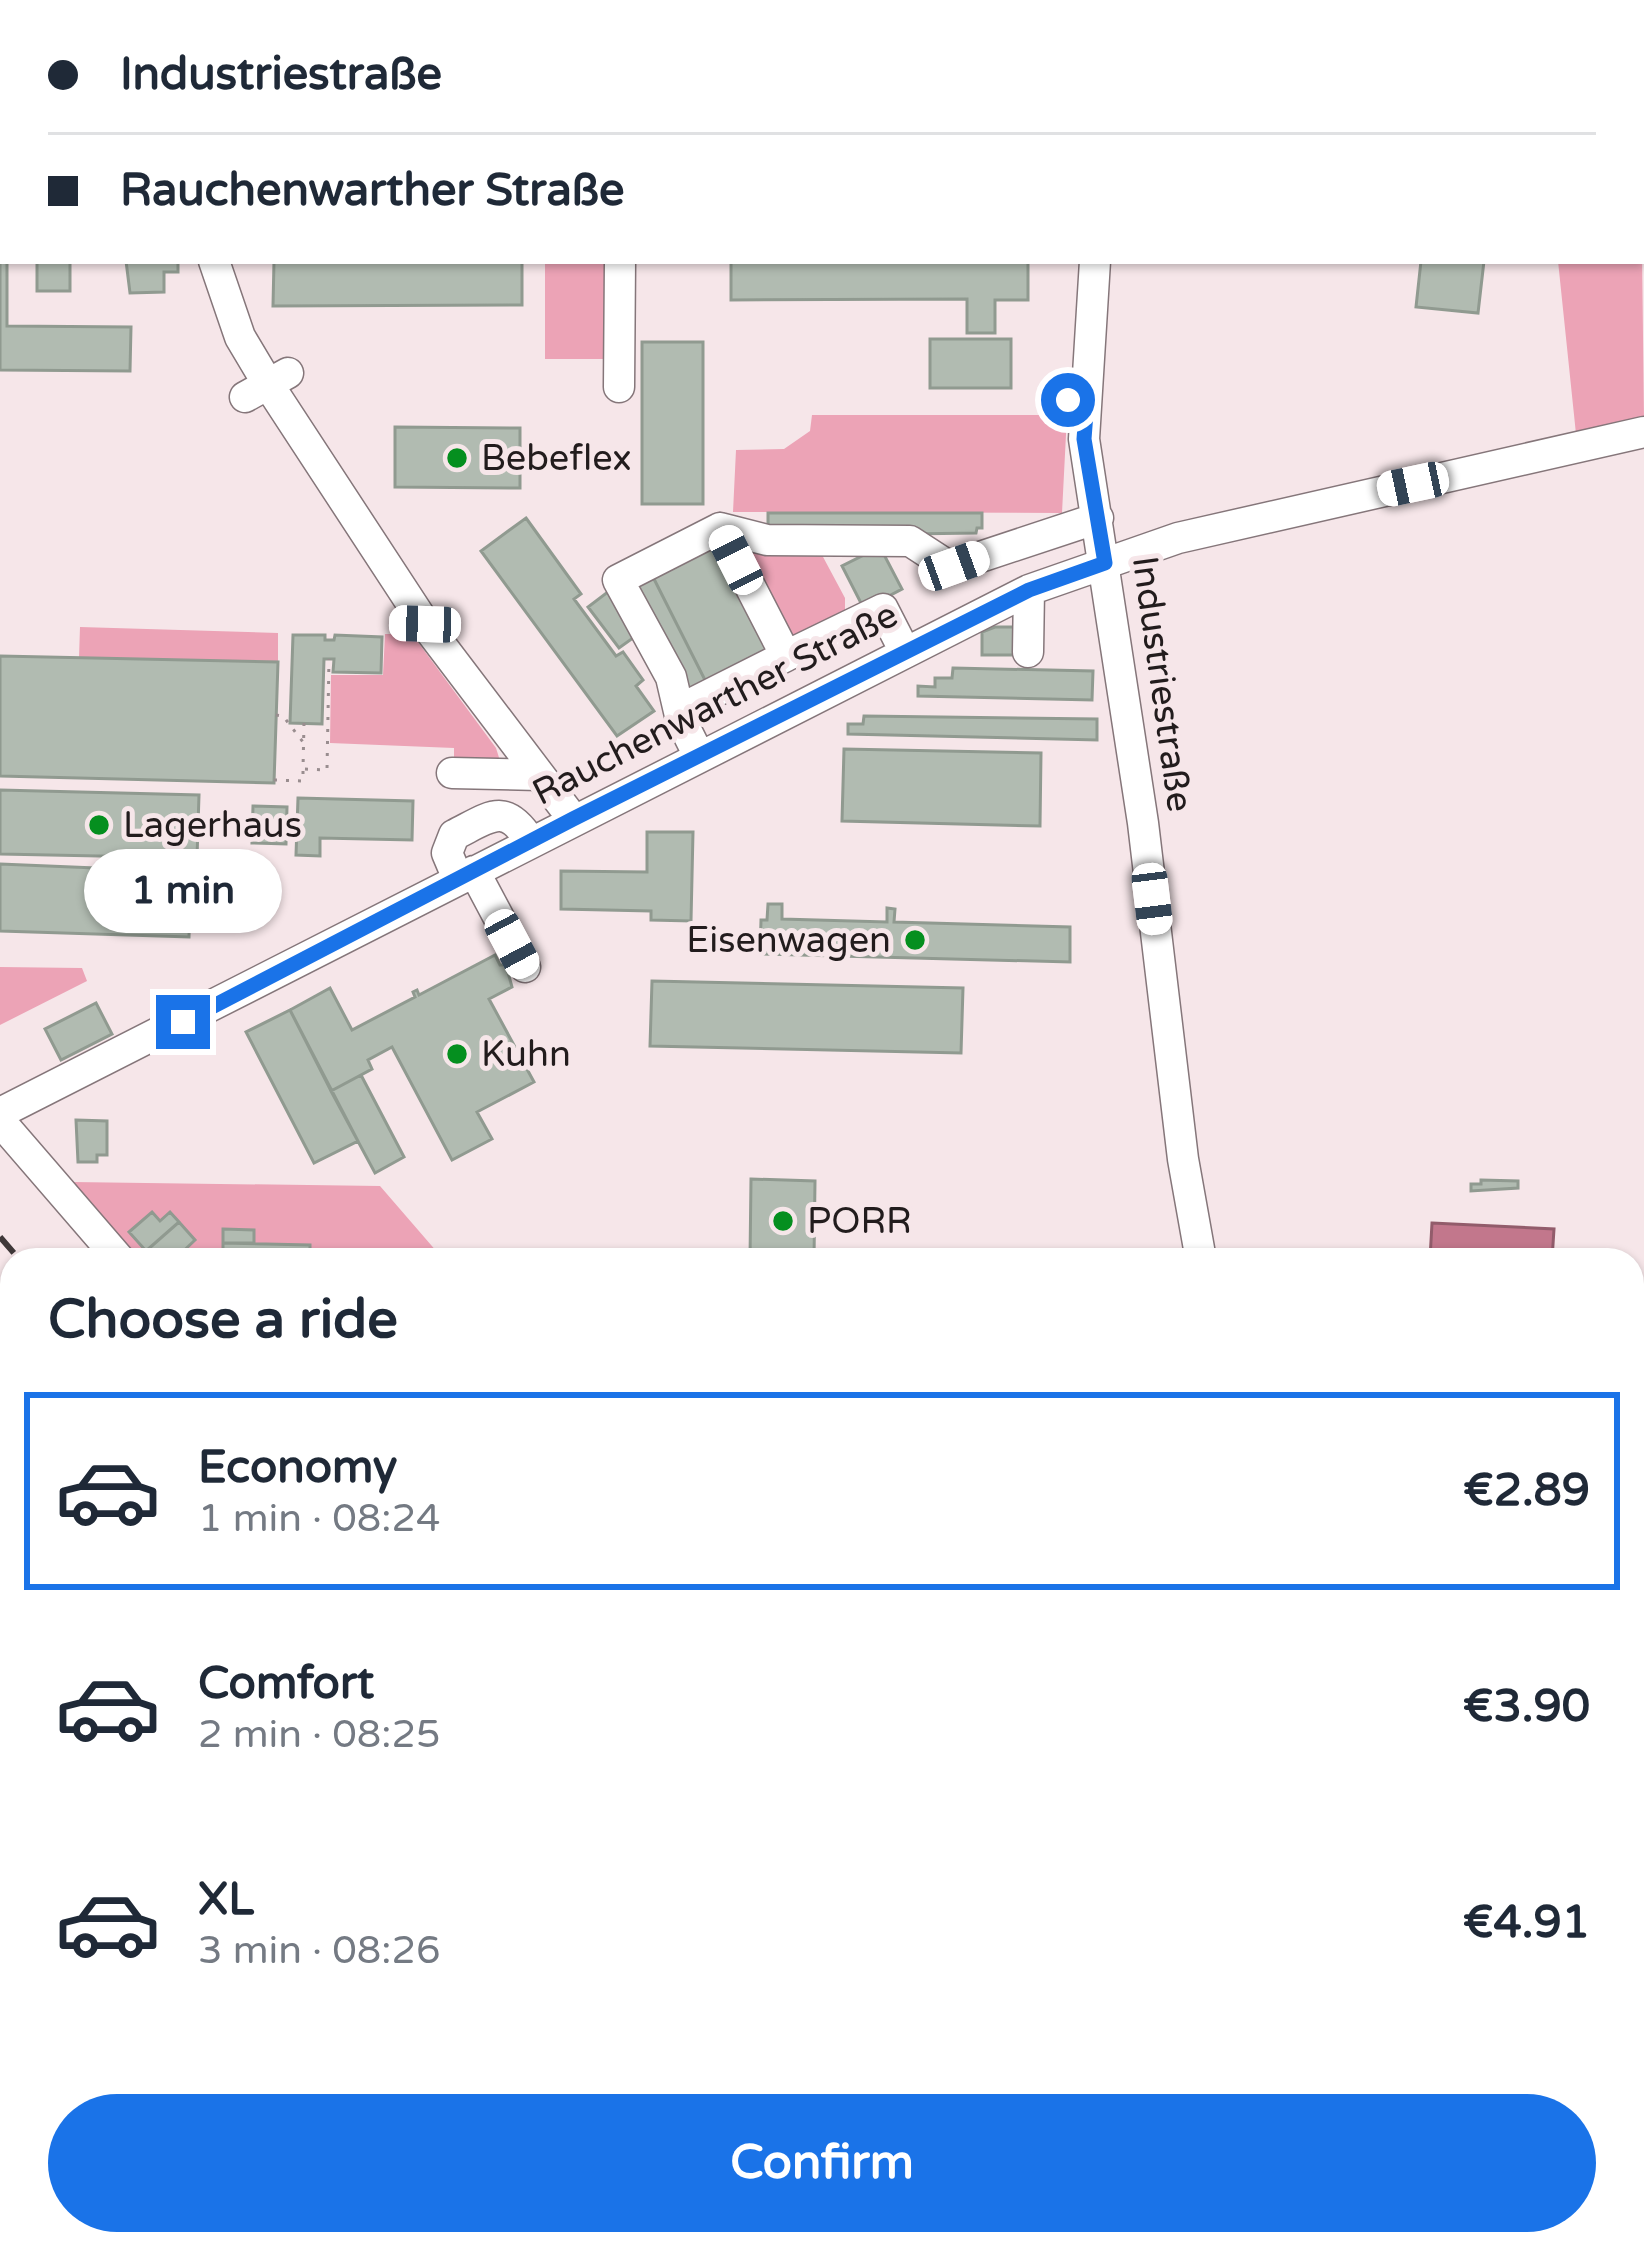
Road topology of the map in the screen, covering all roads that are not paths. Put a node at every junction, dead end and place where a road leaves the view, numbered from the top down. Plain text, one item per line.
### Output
1 (215, 264) edge
2 (620, 264) edge
3 (1094, 264) edge
4 (619, 387) dead end
5 (1644, 432) edge
6 (1098, 518) junction
7 (720, 528) junction
8 (1105, 563) junction
9 (1029, 590) junction
10 (905, 652) junction
11 (1028, 652) dead end
12 (785, 656) junction
13 (679, 710) junction
14 (720, 754) junction
15 (452, 773) dead end
16 (539, 775) junction
17 (573, 819) junction
18 (453, 862) junction
19 (525, 968) dead end
20 (0, 1117) edge
21 (110, 1248) edge
22 (1200, 1248) edge

1 - 16 street
2 - 4 street
3 - 6 street, Industriestraße
5 - 8 street, Rauchenwarther Straße
6 - 7 street
6 - 8 street, Industriestraße
7 - 12 street
7 - 13 street
8 - 9 street, Rauchenwarther Straße
8 - 22 street, Industriestraße
9 - 10 street, Rauchenwarther Straße
9 - 11 street
10 - 12 street
10 - 14 street, Rauchenwarther Straße
12 - 13 street
13 - 14 street
14 - 17 street, Rauchenwarther Straße
15 - 16 street
16 - 17 street
17 - 18 street, Rauchenwarther Straße
18 - 19 street
18 - 20 street, Rauchenwarther Straße
20 - 21 street

